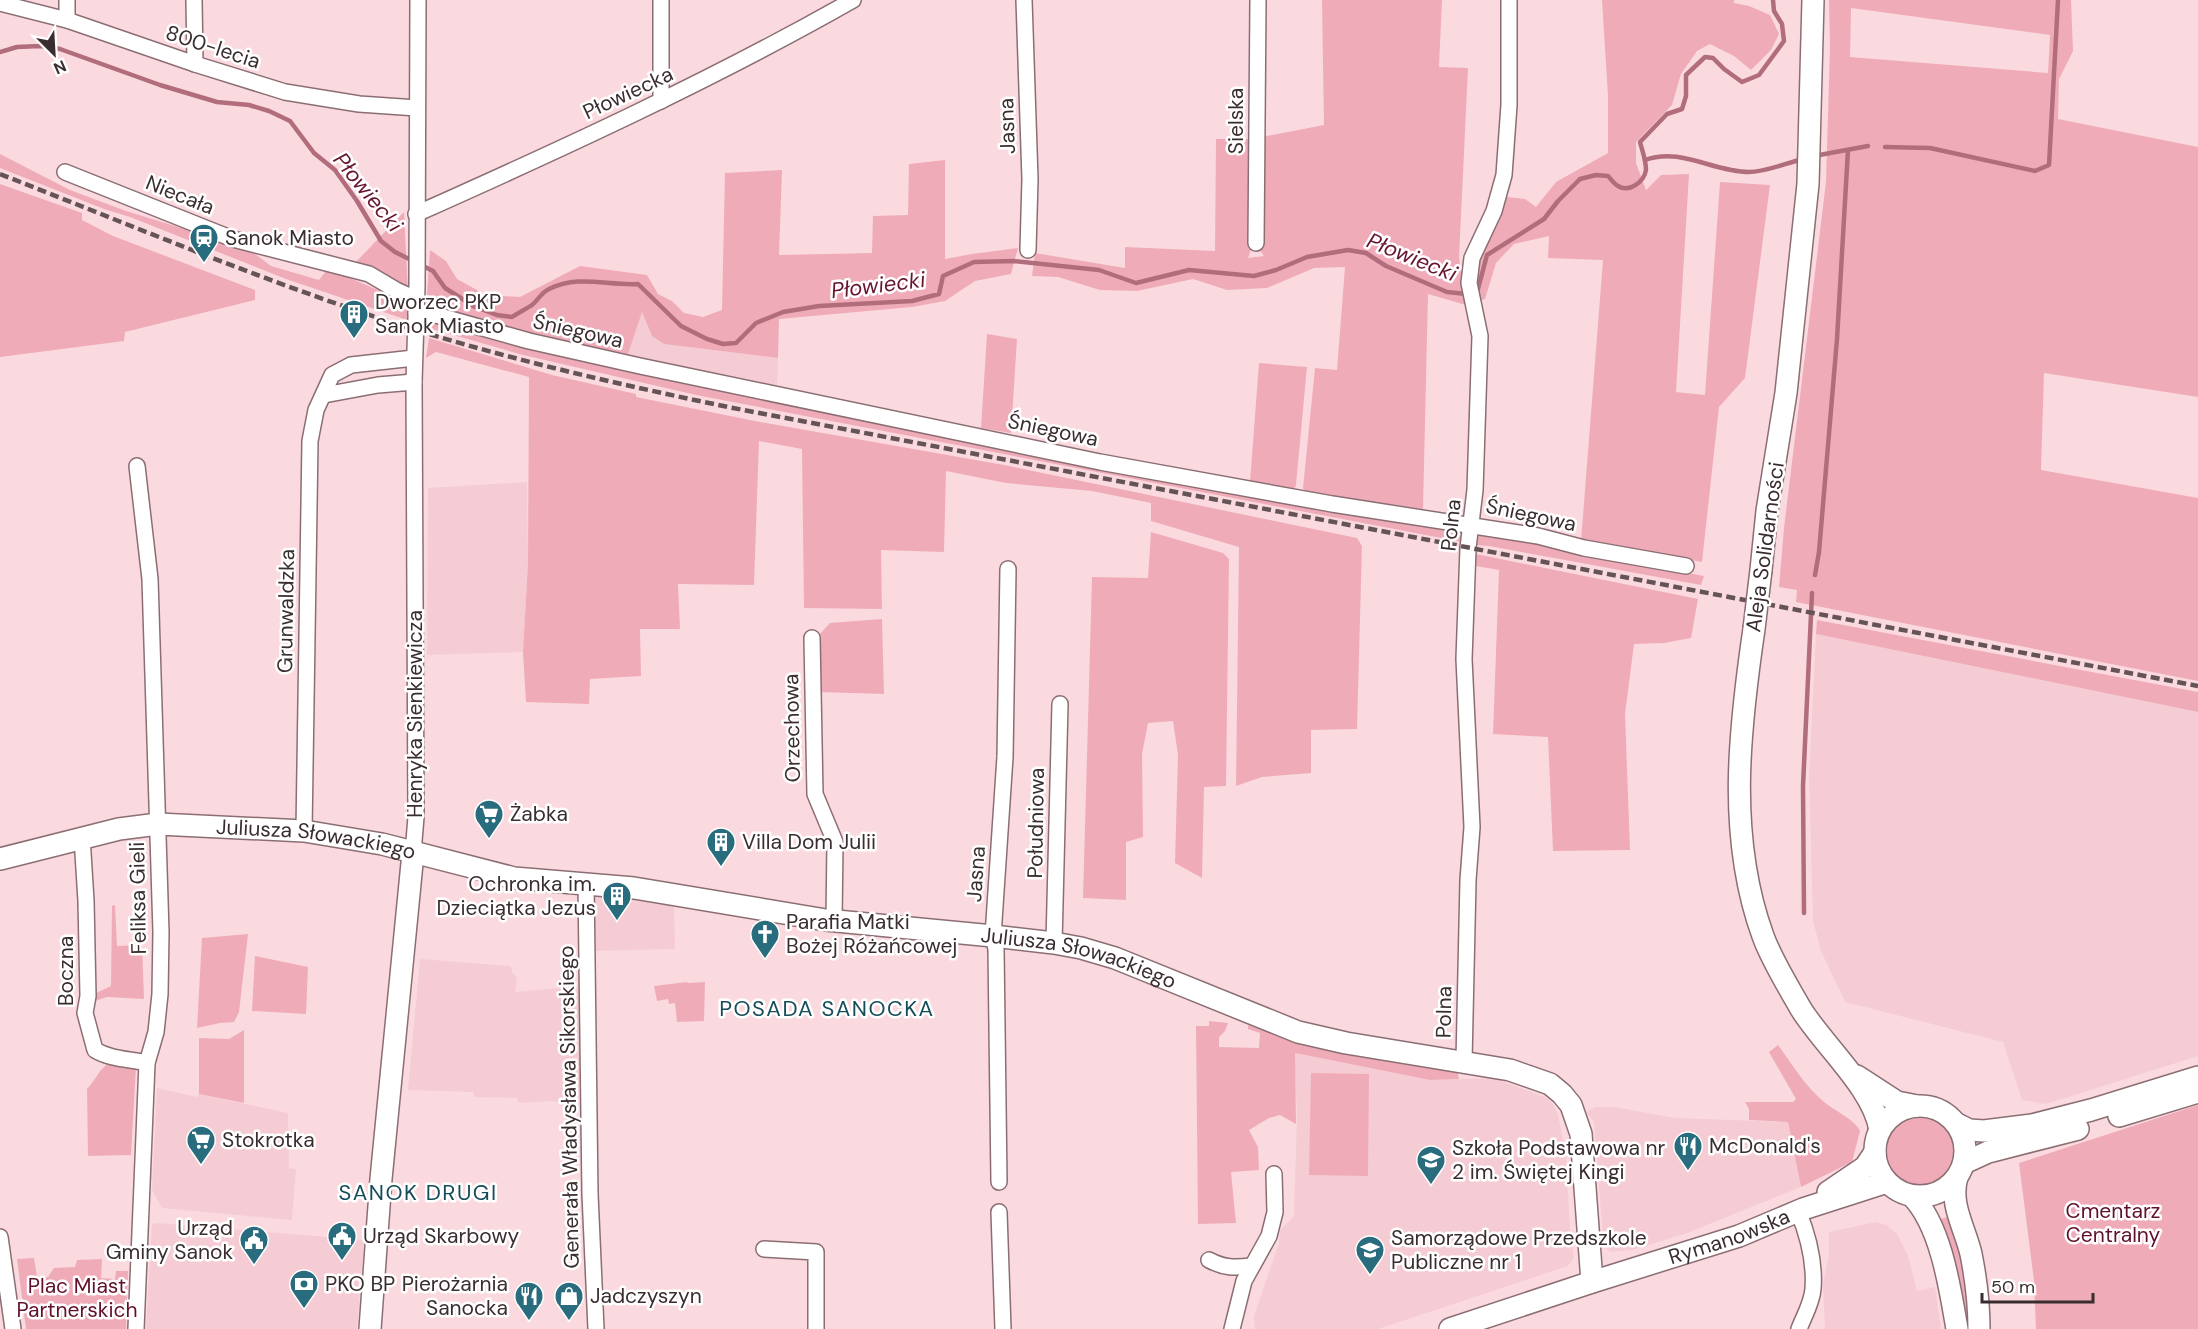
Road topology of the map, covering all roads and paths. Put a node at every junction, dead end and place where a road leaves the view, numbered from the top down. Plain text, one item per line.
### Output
1 (67, 0) edge
2 (194, 0) edge
3 (418, 0) edge
4 (661, 0) edge
5 (853, 0) edge
6 (1024, 0) edge
7 (1258, 0) edge
8 (1509, 0) edge
9 (1813, 0) edge
10 (0, 3) edge
11 (67, 20) junction
12 (195, 64) junction
13 (661, 101) junction
14 (417, 108) junction
15 (65, 172) dead end
16 (416, 214) junction
17 (1256, 243) dead end
18 (1028, 250) dead end
19 (416, 299) junction
20 (414, 358) junction
21 (414, 382) junction
22 (324, 395) junction
23 (137, 465) dead end
24 (1472, 524) junction
25 (1686, 566) dead end
26 (1008, 569) dead end
27 (812, 638) dead end
28 (1060, 704) dead end
29 (158, 824) junction
30 (304, 831) junction
31 (82, 837) junction
32 (413, 853) junction
33 (0, 859) edge
34 (586, 883) junction
35 (834, 921) junction
36 (993, 936) junction
37 (1054, 943) junction
38 (1464, 1061) junction
39 (147, 1063) junction
40 (1847, 1068) junction
41 (2198, 1077) edge
42 (2198, 1092) edge
43 (1917, 1106) junction
44 (1957, 1124) junction
45 (1880, 1130) junction
46 (1875, 1152) junction
47 (1961, 1170) junction
48 (1274, 1174) dead end
49 (999, 1182) dead end
50 (1887, 1182) junction
51 (1912, 1196) junction
52 (1800, 1210) junction
53 (999, 1212) dead end
54 (0, 1239) edge
55 (764, 1249) dead end
56 (1209, 1260) dead end
57 (1251, 1266) junction
58 (1592, 1282) junction
59 (13, 1329) edge
60 (136, 1329) edge
61 (370, 1329) edge
62 (596, 1329) edge
63 (816, 1329) edge
64 (1003, 1329) edge
65 (1232, 1329) edge
66 (1450, 1329) edge
67 (1798, 1329) edge
68 (1957, 1329) edge
69 (1979, 1329) edge

1 - 11 street
2 - 12 street
3 - 14 street, Henryka Sienkiewicza
4 - 13 street
5 - 13 street, Płowiecka
6 - 18 street, Jasna
7 - 17 street, Sielska
8 - 24 street, Polna
9 - 40 street, Aleja Solidarności, bridge
10 - 11 street, 800-lecia
11 - 12 street, 800-lecia
12 - 14 street, 800-lecia
13 - 16 street, Płowiecka
14 - 16 street, Henryka Sienkiewicza
15 - 19 street, Niecała
16 - 19 street, Henryka Sienkiewicza
19 - 20 street, Henryka Sienkiewicza
19 - 24 street, Śniegowa
20 - 21 street, Henryka Sienkiewicza
20 - 22 street, Grunwaldzka
21 - 22 street
21 - 32 street, Henryka Sienkiewicza
22 - 30 street, Grunwaldzka
23 - 29 street, Feliksa Gieli
24 - 25 street, Śniegowa
24 - 38 street, Polna
26 - 36 street, Jasna
27 - 35 street, Orzechowa
28 - 37 street, Południowa
29 - 30 street, Juliusza Słowackiego
29 - 31 street, Juliusza Słowackiego
29 - 39 street, Feliksa Gieli
30 - 32 street, Juliusza Słowackiego
31 - 33 street, Juliusza Słowackiego
31 - 39 street, Boczna
32 - 34 street, Juliusza Słowackiego
32 - 61 street, Henryka Sienkiewicza
34 - 35 street, Juliusza Słowackiego
34 - 62 street, Generała Władysława Sikorskiego
35 - 36 street, Juliusza Słowackiego
36 - 37 street, Juliusza Słowackiego
36 - 49 street, Jasna
37 - 38 street, Juliusza Słowackiego
38 - 58 street, Juliusza Słowackiego
39 - 60 street, Feliksa Gieli
40 - 43 street, Aleja Solidarności
40 - 45 street, Aleja Solidarności
41 - 44 street
42 - 47 street
43 - 44 street
43 - 45 street
44 - 47 street
45 - 46 street
46 - 50 street
46 - 52 street, Rymanowska
47 - 51 street
47 - 69 street
48 - 57 street
50 - 51 street
50 - 52 street, Rymanowska
51 - 68 street
52 - 58 street, Rymanowska
52 - 67 street
53 - 64 street
54 - 59 street
55 - 63 street
56 - 57 street
57 - 65 street
58 - 66 street, Rymanowska

